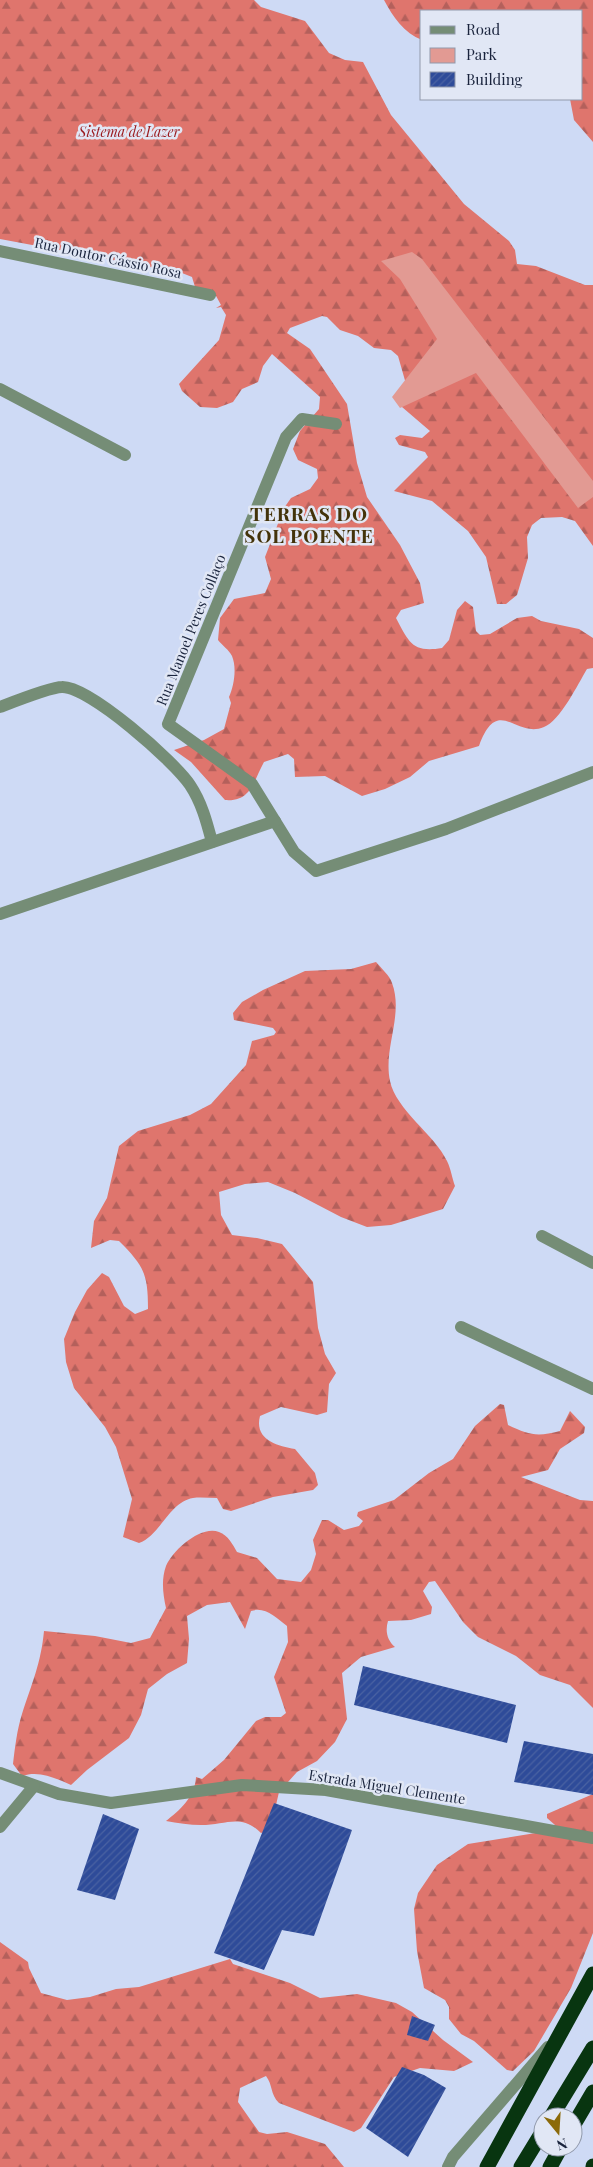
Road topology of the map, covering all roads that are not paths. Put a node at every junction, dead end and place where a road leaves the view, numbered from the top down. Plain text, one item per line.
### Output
1 (0, 251) edge
2 (210, 295) dead end
3 (0, 389) edge
4 (336, 424) dead end
5 (125, 456) dead end
6 (0, 706) edge
7 (593, 772) edge
8 (275, 821) junction
9 (212, 842) junction
10 (0, 914) edge
11 (542, 1236) dead end
12 (593, 1263) edge
13 (461, 1327) dead end
14 (593, 1388) edge
15 (0, 1773) edge
16 (34, 1786) junction
17 (0, 1827) edge
18 (593, 1838) edge
19 (593, 1974) edge
20 (566, 2026) junction
21 (593, 2048) edge
22 (593, 2092) edge
23 (557, 2107) edge
24 (583, 2109) edge
25 (533, 2147) edge
26 (448, 2167) edge
27 (487, 2167) edge
28 (521, 2167) edge

1 - 2 street, Rua Doutor Cássio Rosa
3 - 5 street
4 - 8 street, Rua Manoel Peres Collaço
6 - 9 street
7 - 8 street, Rua Manoel Peres Collaço
8 - 9 street
9 - 10 street
11 - 12 street
13 - 14 street
15 - 16 street, Estrada Miguel Clemente
16 - 17 street
16 - 18 street, Estrada Miguel Clemente
19 - 20 highway
20 - 26 street
20 - 27 highway
21 - 23 highway
22 - 24 highway
25 - 28 highway

